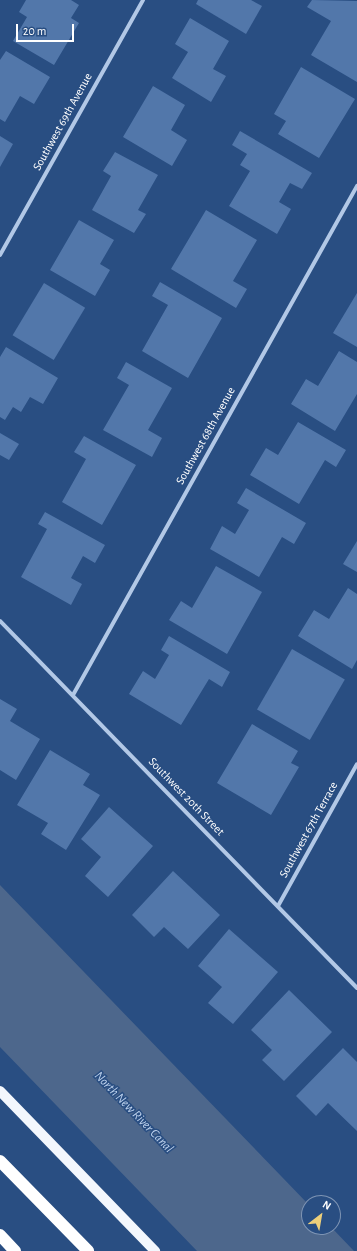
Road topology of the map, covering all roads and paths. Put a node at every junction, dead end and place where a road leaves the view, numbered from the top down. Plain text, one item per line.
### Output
1 (143, 0) edge
2 (357, 186) edge
3 (0, 255) edge
4 (0, 621) edge
5 (73, 695) junction
6 (357, 764) edge
7 (278, 906) junction
8 (357, 988) edge
9 (0, 1091) edge
10 (0, 1161) edge
11 (0, 1236) edge
12 (15, 1251) edge
13 (88, 1251) edge
14 (155, 1251) edge

1 - 3 street, Southwest 69th Avenue
2 - 5 street, Southwest 68th Avenue
4 - 5 street, Southwest 20th Street
5 - 7 street, Southwest 20th Street
6 - 7 street, Southwest 67th Terrace
7 - 8 street, Southwest 20th Street
9 - 14 main road
10 - 13 highway
11 - 12 highway

